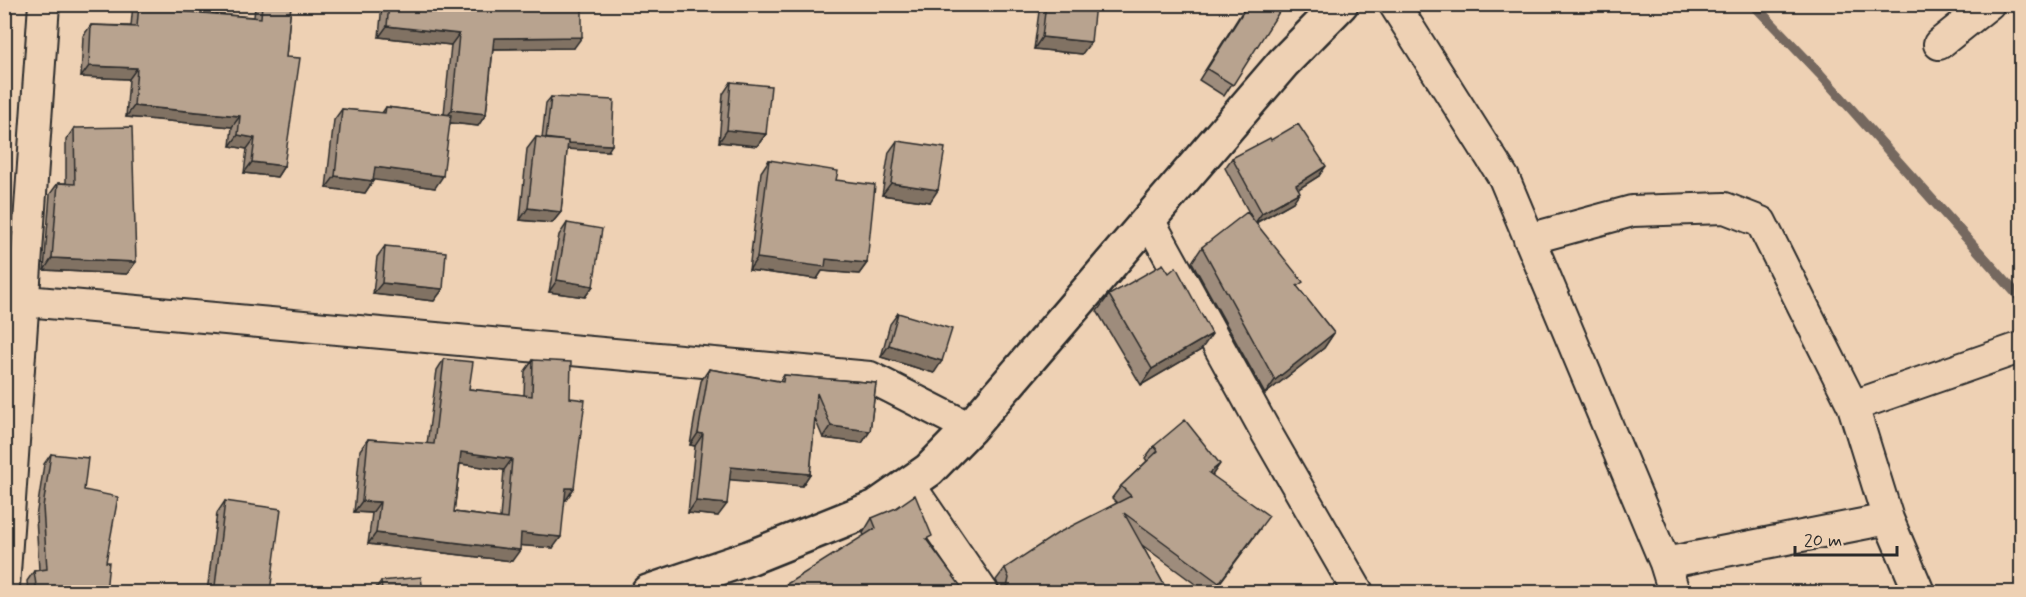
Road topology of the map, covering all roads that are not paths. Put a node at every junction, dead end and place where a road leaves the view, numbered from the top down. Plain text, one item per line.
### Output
1 (44, 4) edge
2 (1341, 4) edge
3 (1394, 4) edge
4 (1986, 6) edge
5 (1939, 44) dead end
6 (1149, 220) junction
7 (1529, 239) junction
8 (14, 300) edge
9 (2009, 352) edge
10 (1853, 406) junction
11 (969, 428) junction
12 (909, 484) junction
13 (1888, 519) junction
14 (1665, 563) junction
15 (4, 587) edge
16 (648, 592) edge
17 (983, 592) edge
18 (1358, 592) edge
19 (1674, 592) edge
20 (1919, 592) edge

1 - 8 street
2 - 6 street
3 - 7 street
4 - 5 street
6 - 11 street
6 - 18 street
7 - 10 street
7 - 14 street
8 - 11 street
8 - 15 street
9 - 10 street
10 - 13 street
11 - 12 street
12 - 16 street
12 - 17 street
13 - 14 street
13 - 20 street
14 - 19 street

